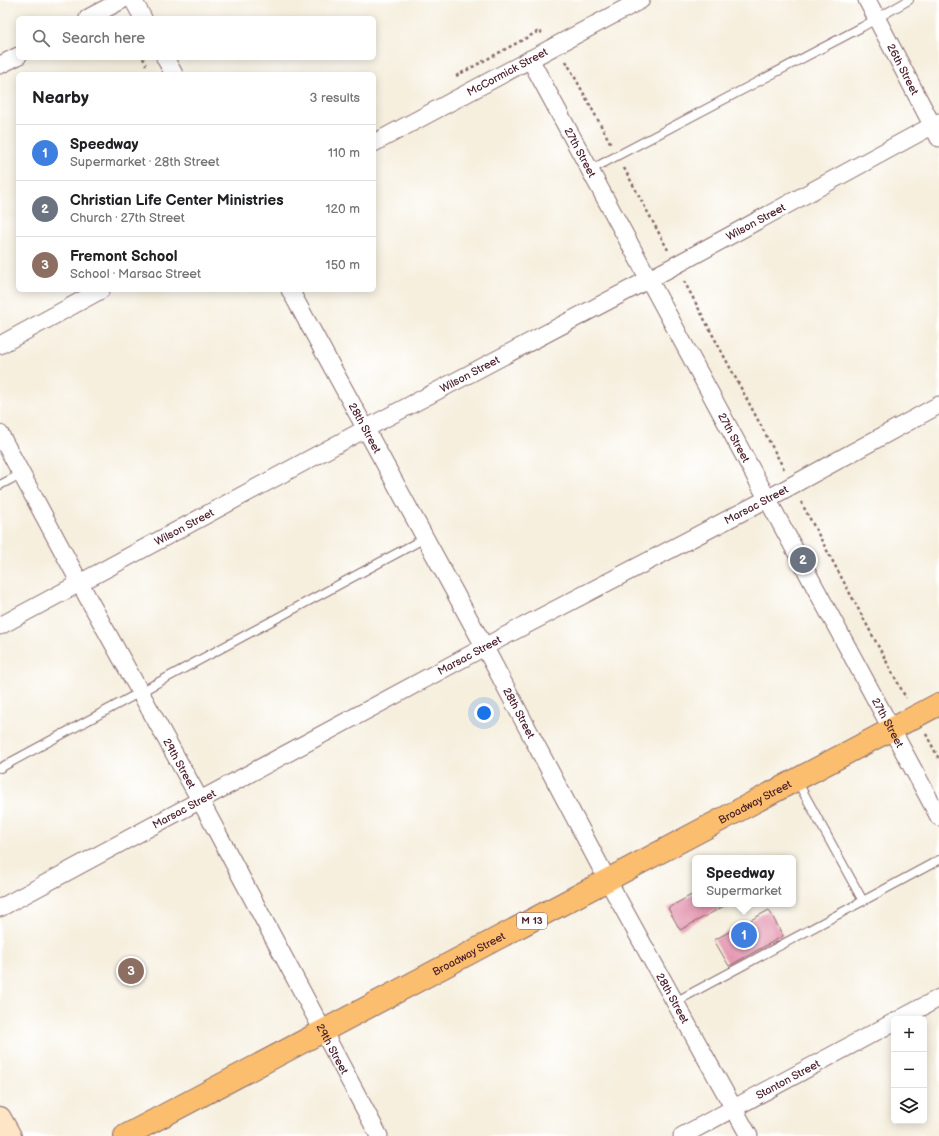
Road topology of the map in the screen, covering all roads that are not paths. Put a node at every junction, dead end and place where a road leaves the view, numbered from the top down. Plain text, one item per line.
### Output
1 (122, 0) edge
2 (133, 0) edge
3 (641, 0) edge
4 (867, 0) edge
5 (909, 0) edge
6 (92, 16) edge
7 (142, 16) edge
8 (877, 17) junction
9 (16, 57) edge
10 (530, 59) junction
11 (166, 60) edge
12 (0, 65) edge
13 (173, 72) edge
14 (937, 129) edge
15 (376, 142) edge
16 (590, 170) junction
17 (649, 279) junction
18 (97, 292) edge
19 (291, 292) edge
20 (0, 345) edge
21 (939, 405) edge
22 (365, 429) junction
23 (0, 434) edge
24 (21, 474) junction
25 (0, 485) edge
26 (767, 499) junction
27 (425, 538) junction
28 (80, 583) junction
29 (0, 626) edge
30 (484, 646) junction
31 (141, 693) junction
32 (939, 704) edge
33 (891, 728) junction
34 (0, 768) edge
35 (797, 780) junction
36 (200, 800) junction
37 (939, 817) edge
38 (939, 860) edge
39 (608, 881) junction
40 (863, 901) junction
41 (0, 908) edge
42 (939, 998) edge
43 (675, 1002) junction
44 (906, 1016) edge
45 (891, 1024) edge
46 (323, 1030) junction
47 (734, 1109) junction
48 (0, 1118) edge
49 (10, 1136) edge
50 (125, 1136) edge
51 (379, 1136) edge
52 (682, 1136) edge
53 (749, 1136) edge

1 - 6 street
2 - 7 street
3 - 10 street, McCormick Street
4 - 8 street, 26th Street
5 - 8 lane
8 - 14 street, 26th Street
8 - 16 lane
9 - 12 street
10 - 15 street, McCormick Street
10 - 16 street, 27th Street
11 - 13 street
14 - 17 street, Wilson Street
16 - 17 street, 27th Street
17 - 22 street, Wilson Street
17 - 26 street, 27th Street
18 - 20 street
19 - 22 street, 28th Street
21 - 26 street, Marsac Street
22 - 27 street, 28th Street
22 - 28 street, Wilson Street
23 - 24 street, 29th Street
24 - 25 lane
24 - 28 street, 29th Street
26 - 30 street, Marsac Street
26 - 33 street, 27th Street
27 - 30 street, 28th Street
27 - 31 lane
28 - 29 street, Wilson Street
28 - 31 street, 29th Street
30 - 36 street, Marsac Street
30 - 39 street, 28th Street
31 - 34 lane
31 - 36 street, 29th Street
32 - 33 main road, Broadway Street / M 13
33 - 35 main road, Broadway Street / M 13
33 - 37 street, 27th Street
35 - 39 main road, Broadway Street / M 13
35 - 40 lane
36 - 41 street, Marsac Street
36 - 46 street, 29th Street
38 - 40 lane
39 - 43 street, 28th Street
39 - 46 main road, Broadway Street / M 13
40 - 43 lane
42 - 44 street
43 - 47 street, 28th Street
45 - 47 street, Stanton Street
46 - 50 main road, Broadway Street / M 13
46 - 51 street, 29th Street
47 - 52 street, Stanton Street
47 - 53 street, 28th Street
48 - 49 street

